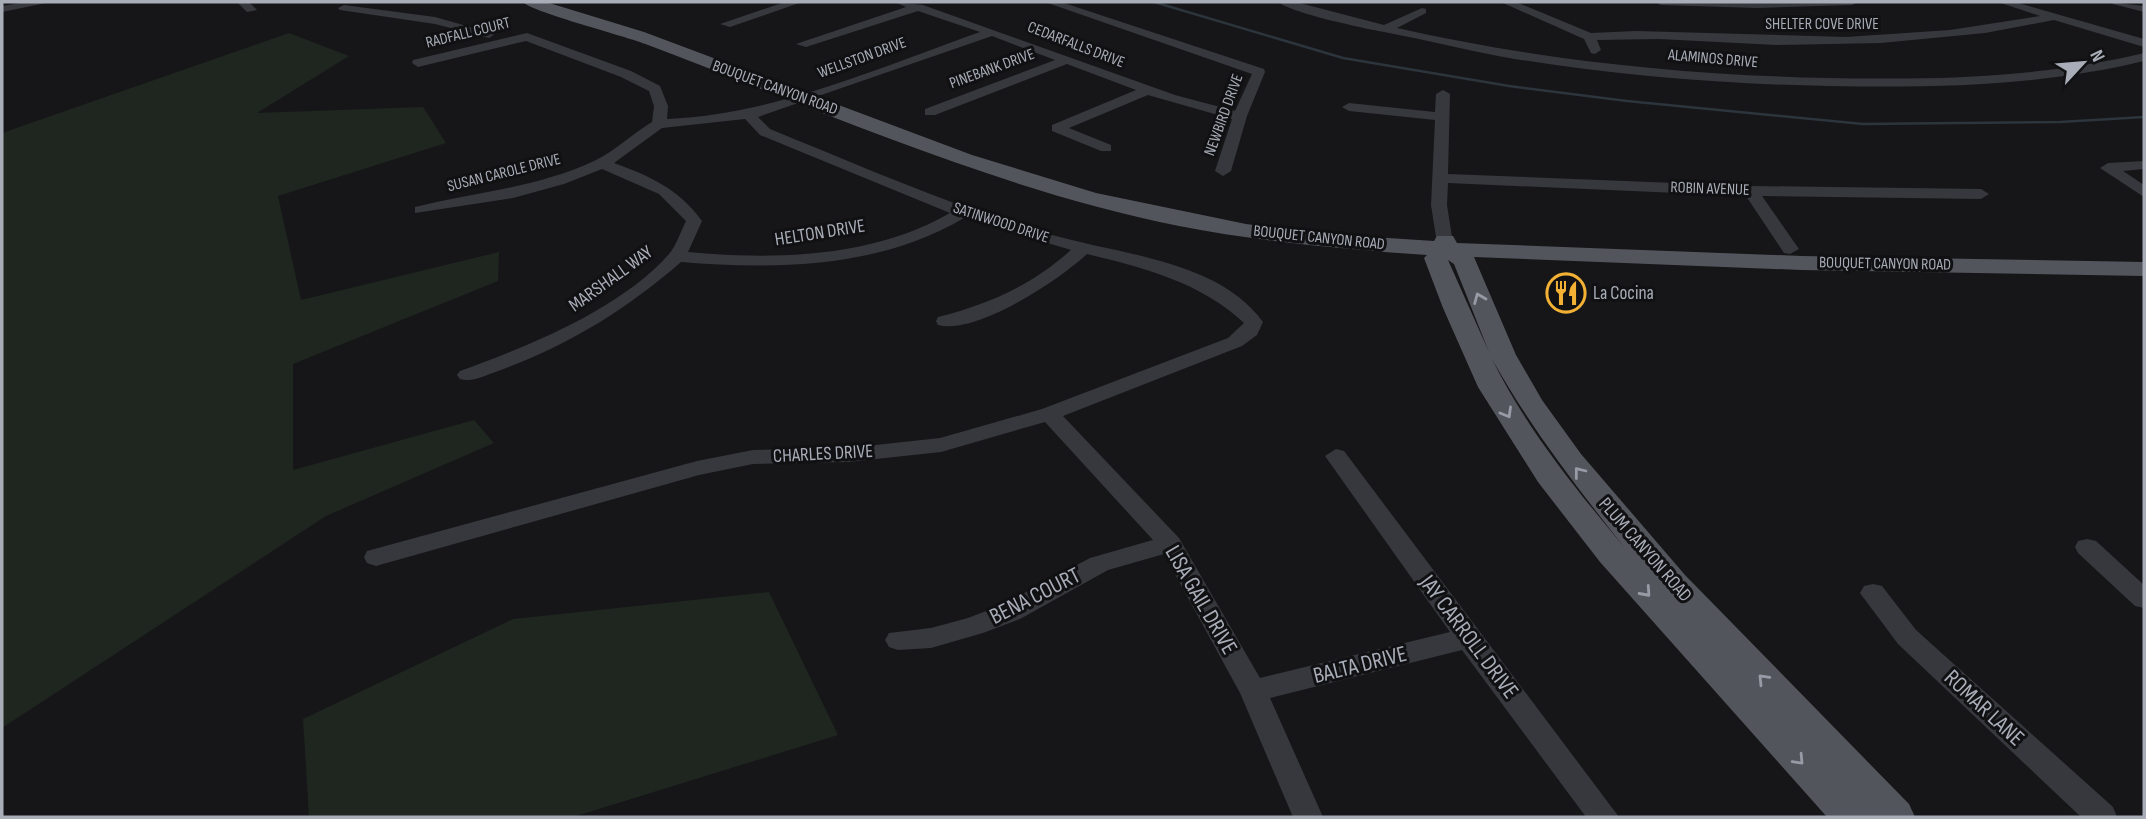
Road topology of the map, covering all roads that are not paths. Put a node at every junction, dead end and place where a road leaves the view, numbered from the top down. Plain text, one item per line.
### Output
1 (45, 2) edge
2 (531, 2) edge
3 (569, 2) edge
4 (796, 2) edge
5 (900, 2) edge
6 (1051, 2) edge
7 (1544, 2) edge
8 (1661, 2) edge
9 (1852, 2) edge
10 (2004, 2) edge
11 (2118, 2) edge
12 (1295, 3) edge
13 (1513, 4) edge
14 (430, 6) dead end
15 (919, 7) junction
16 (344, 8) dead end
17 (2, 9) edge
18 (2144, 9) edge
19 (1422, 11) dead end
20 (410, 15) junction
21 (2054, 16) junction
22 (726, 24) dead end
23 (1385, 29) junction
24 (993, 32) junction
25 (489, 34) dead end
26 (1589, 37) junction
27 (2144, 43) edge
28 (802, 44) dead end
29 (2144, 57) edge
30 (1067, 60) junction
31 (418, 63) dead end
32 (1602, 66) junction
33 (1148, 90) junction
34 (814, 94) junction
35 (1443, 94) dead end
36 (1349, 107) dead end
37 (930, 111) dead end
38 (749, 115) junction
39 (1240, 116) junction
40 (1443, 117) junction
41 (659, 124) junction
42 (1106, 148) dead end
43 (601, 163) junction
44 (2144, 165) edge
45 (1223, 171) dead end
46 (1439, 178) junction
47 (1751, 191) junction
48 (2144, 192) edge
49 (1981, 194) dead end
50 (421, 210) dead end
51 (963, 212) junction
52 (1446, 243) junction
53 (1084, 248) junction
54 (1790, 248) junction
55 (1720, 253) junction
56 (677, 256) junction
57 (1921, 259) junction
58 (2144, 261) edge
59 (2144, 269) edge
60 (945, 321) dead end
61 (1254, 322) joint
62 (467, 375) dead end
63 (1049, 414) junction
64 (1336, 456) dead end
65 (1170, 544) junction
66 (2087, 547) dead end
67 (376, 557) dead end
68 (1873, 593) dead end
69 (2144, 599) edge
70 (1468, 638) junction
71 (898, 639) dead end
72 (1253, 691) junction
73 (1308, 817) edge
74 (1604, 817) edge
75 (1852, 817) edge
76 (1895, 817) edge
77 (2102, 817) edge

1 - 17 street
2 - 34 main road, BOUQUET CANYON ROAD
3 - 34 main road, BOUQUET CANYON ROAD
4 - 22 street
5 - 15 street, CEDARFALLS DRIVE
6 - 39 street, NEWBIRD DRIVE
7 - 13 street
8 - 9 street
10 - 21 street
11 - 18 street
12 - 23 street, ALAMINOS DRIVE
13 - 26 street
14 - 20 street
15 - 24 street, CEDARFALLS DRIVE
15 - 28 street
16 - 20 street
19 - 23 street
20 - 25 street
21 - 26 street, SHELTER COVE DRIVE
21 - 27 street
23 - 32 street, ALAMINOS DRIVE
24 - 30 street, CEDARFALLS DRIVE
24 - 34 street, WELLSTON DRIVE
26 - 32 street
29 - 32 street, ALAMINOS DRIVE
30 - 33 street, CEDARFALLS DRIVE
30 - 37 street, PINEBANK DRIVE
31 - 41 street, RADFALL COURT
33 - 39 street, CEDARFALLS DRIVE
33 - 42 street
34 - 38 street, WELLSTON DRIVE
34 - 52 main road, BOUQUET CANYON ROAD
35 - 40 street, PLUM CANYON ROAD
36 - 40 street
38 - 41 street, WELLSTON DRIVE
38 - 51 street, SATINWOOD DRIVE
39 - 45 street, NEWBIRD DRIVE
40 - 46 street, PLUM CANYON ROAD
41 - 43 street, SUSAN CAROLE DRIVE
43 - 50 street, SUSAN CAROLE DRIVE
43 - 56 street, MARSHALL WAY
44 - 48 street
46 - 47 street, ROBIN AVENUE
46 - 52 street, PLUM CANYON ROAD
47 - 49 street, ROBIN AVENUE
47 - 54 street
51 - 53 street, SATINWOOD DRIVE
51 - 56 street, HELTON DRIVE
52 - 55 main road, BOUQUET CANYON ROAD
52 -> 75 main road, PLUM CANYON ROAD
76 -> 52 main road, PLUM CANYON ROAD
53 - 60 street
53 - 61 street, SATINWOOD DRIVE
54 - 55 main road, BOUQUET CANYON ROAD
54 - 57 main road, BOUQUET CANYON ROAD
55 - 57 main road, BOUQUET CANYON ROAD
56 - 62 street, MARSHALL WAY
57 - 58 main road, BOUQUET CANYON ROAD
57 - 59 main road, BOUQUET CANYON ROAD
61 - 63 street, CHARLES DRIVE
63 - 65 street, LISA GAIL DRIVE
63 - 67 street, CHARLES DRIVE
64 - 70 street, JAY CARROLL DRIVE
65 - 71 street, BENA COURT
65 - 72 street, LISA GAIL DRIVE
66 - 69 street
68 - 77 street, ROMAR LANE
70 - 72 street, BALTA DRIVE
70 - 74 street, JAY CARROLL DRIVE
72 - 73 street, LISA GAIL DRIVE

